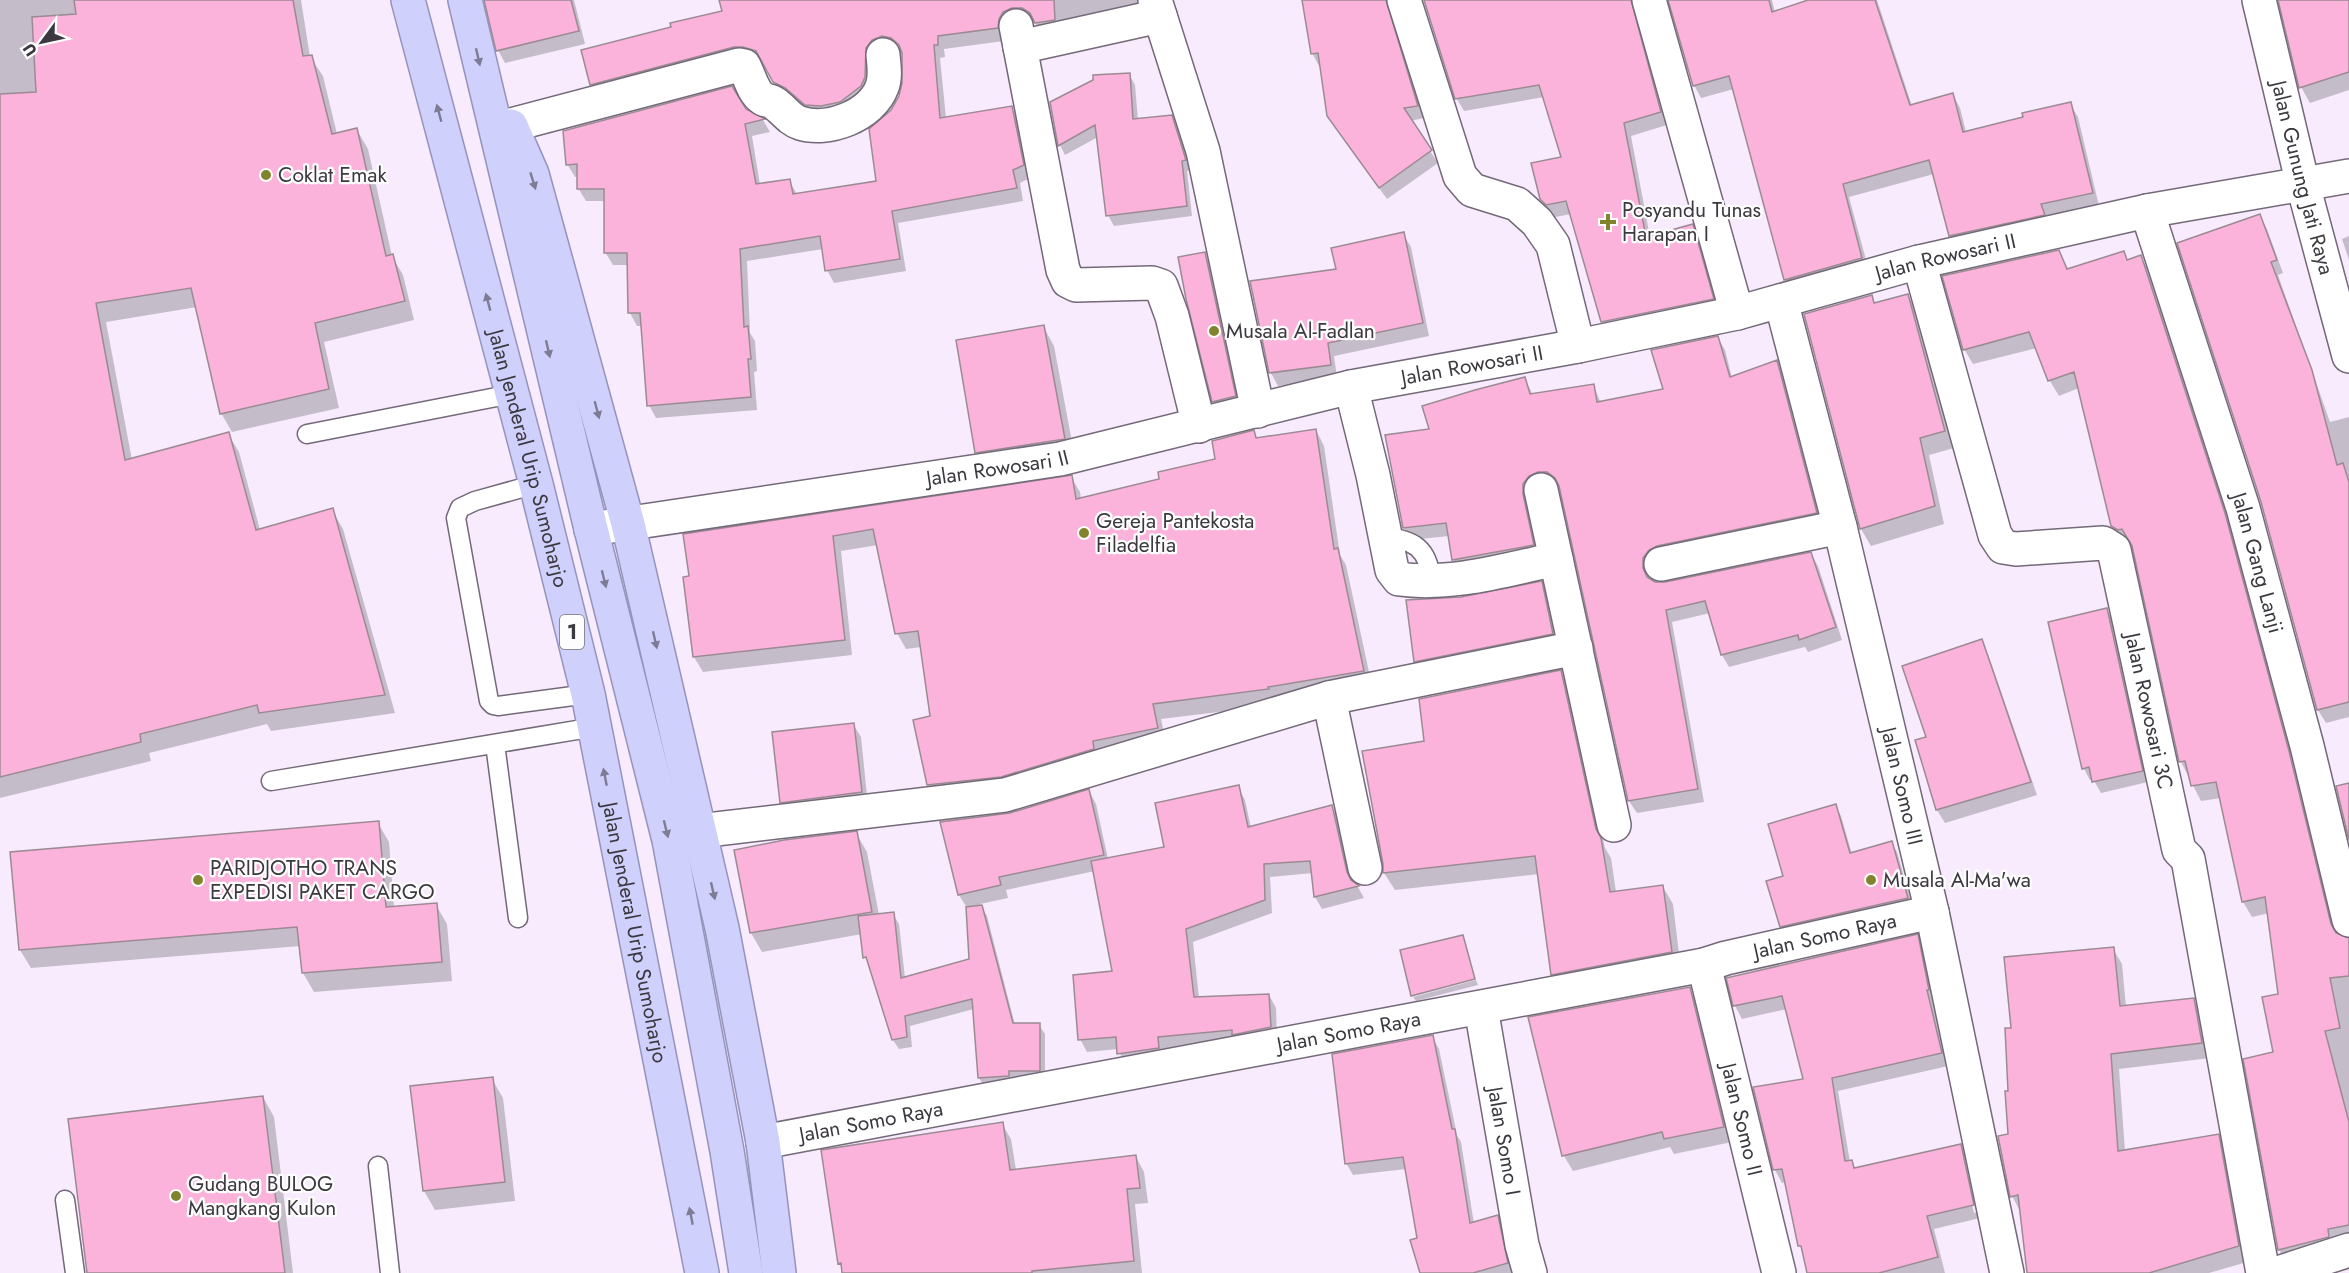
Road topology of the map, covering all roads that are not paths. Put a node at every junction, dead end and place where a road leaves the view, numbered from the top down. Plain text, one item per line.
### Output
1 (408, 0) edge
2 (465, 0) edge
3 (1404, 0) edge
4 (1649, 0) edge
5 (2259, 0) edge
6 (1157, 8) edge
7 (883, 55) dead end
8 (488, 93) junction
9 (511, 125) junction
10 (2349, 176) edge
11 (2303, 185) junction
12 (2147, 211) junction
13 (1919, 262) junction
14 (1781, 301) junction
15 (1737, 314) junction
16 (1578, 346) junction
17 (2349, 356) edge
18 (1351, 387) junction
19 (512, 394) junction
20 (1258, 411) junction
21 (1199, 426) junction
22 (307, 434) dead end
23 (536, 484) junction
24 (1541, 490) dead end
25 (628, 524) junction
26 (1840, 527) junction
27 (591, 529) junction
28 (1556, 559) junction
29 (1661, 564) dead end
30 (1576, 648) junction
31 (588, 693) junction
32 (1329, 698) junction
33 (595, 727) junction
34 (495, 744) junction
35 (271, 781) dead end
36 (1614, 825) dead end
37 (699, 831) junction
38 (1365, 868) dead end
39 (1932, 912) junction
40 (518, 918) dead end
41 (2349, 920) edge
42 (1704, 965) junction
43 (1481, 1008) junction
44 (763, 1142) junction
45 (378, 1166) dead end
46 (65, 1200) dead end
47 (2349, 1250) edge
48 (75, 1273) edge
49 (390, 1273) edge
50 (702, 1273) edge
51 (746, 1273) edge
52 (779, 1273) edge
53 (1530, 1273) edge
54 (1779, 1273) edge
55 (2007, 1273) edge
56 (2263, 1273) edge
57 (2278, 1273) edge

19 -> 1 highway, Jalan Jenderal Urip Sumoharjo / 1
2 -> 8 highway, 1
3 - 16 street
4 - 15 street
5 - 11 street, Jalan Gunung Jati Raya
6 - 20 street
6 - 21 street
7 - 9 street
8 - 9 highway
8 -> 27 highway, 1
9 -> 25 highway
10 - 11 street, Jalan Rowosari II
11 - 12 street, Jalan Rowosari II
11 - 17 street, Jalan Gunung Jati Raya
12 - 13 street, Jalan Rowosari II
12 - 41 street, Jalan Gang Lanji
13 - 14 street, Jalan Rowosari II
13 - 56 street, Jalan Rowosari 3C
14 - 15 street, Jalan Rowosari II
14 - 26 street, Jalan Somo III
15 - 16 street, Jalan Rowosari II
16 - 18 street, Jalan Rowosari II
18 - 20 street, Jalan Rowosari II
18 - 28 street
19 - 22 lane
19 - 23 highway, Jalan Jenderal Urip Sumoharjo / 1
20 - 21 street, Jalan Rowosari II
21 - 25 street, Jalan Rowosari II
23 - 31 highway, Jalan Jenderal Urip Sumoharjo / 1
23 - 31 lane
24 - 28 street
25 - 27 street, Jalan Rowosari II
25 -> 37 highway
26 - 29 street
26 - 39 street, Jalan Somo III
27 -> 51 highway, 1
28 - 30 street
30 - 32 street
30 - 36 street
31 - 33 highway, Jalan Jenderal Urip Sumoharjo / 1
32 - 37 street
32 - 38 street
33 - 34 lane
50 -> 33 highway, Jalan Jenderal Urip Sumoharjo / 1
34 - 35 lane
34 - 40 lane
37 -> 44 highway
39 - 42 street, Jalan Somo Raya
39 - 55 street, Jalan Somo III
42 - 43 street, Jalan Somo Raya
42 - 54 street, Jalan Somo II
43 - 44 street, Jalan Somo Raya
43 - 53 street, Jalan Somo I
44 - 52 highway
45 - 49 lane
46 - 48 lane
47 - 57 street

